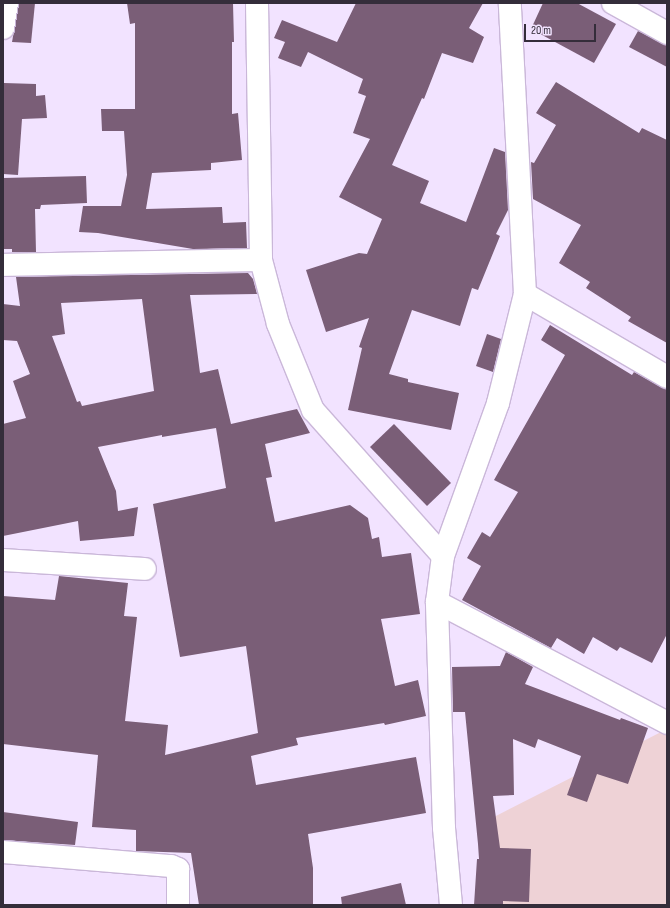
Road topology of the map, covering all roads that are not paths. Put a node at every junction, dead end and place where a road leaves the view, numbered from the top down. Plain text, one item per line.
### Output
1 (7, 3) edge
2 (257, 3) edge
3 (510, 3) edge
4 (613, 3) edge
5 (3, 28) edge
6 (667, 33) edge
7 (261, 260) junction
8 (3, 265) edge
9 (524, 294) junction
10 (667, 377) edge
11 (443, 556) junction
12 (3, 560) edge
13 (145, 569) dead end
14 (437, 602) junction
15 (667, 723) edge
16 (3, 852) edge
17 (178, 905) edge
18 (451, 905) edge

1 - 5 street
2 - 7 street
3 - 9 street
4 - 6 street
7 - 8 street
7 - 11 street
9 - 10 street
9 - 11 street
11 - 14 street
12 - 13 street
14 - 15 street
14 - 18 street
16 - 17 street

